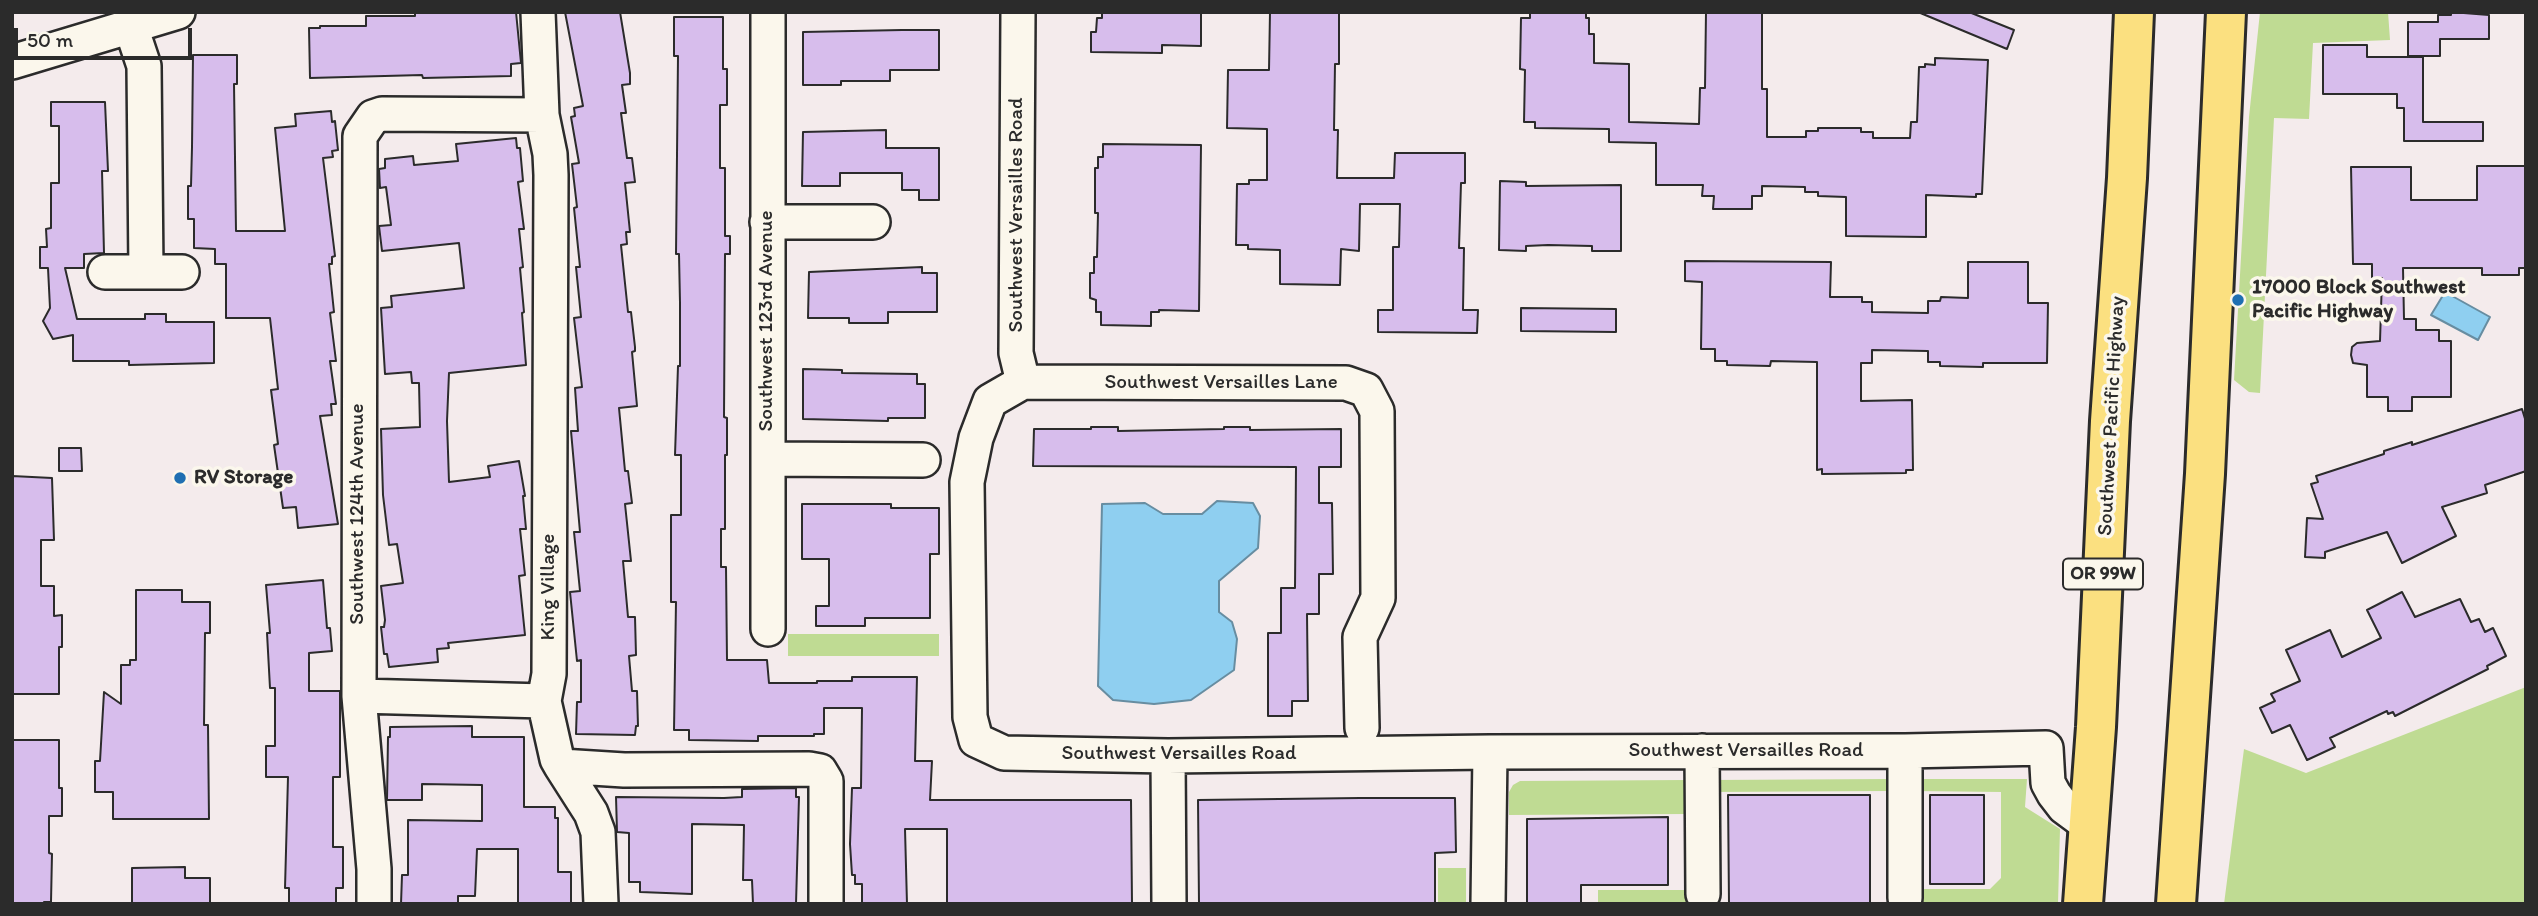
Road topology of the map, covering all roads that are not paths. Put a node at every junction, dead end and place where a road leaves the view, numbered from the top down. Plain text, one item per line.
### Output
1 (178, 12) edge
2 (538, 12) edge
3 (768, 12) edge
4 (1018, 12) edge
5 (2134, 12) edge
6 (2226, 12) edge
7 (131, 27) junction
8 (12, 62) edge
9 (542, 115) junction
10 (767, 222) junction
11 (873, 222) dead end
12 (105, 272) dead end
13 (146, 272) junction
14 (182, 272) dead end
15 (1024, 382) junction
16 (768, 459) junction
17 (923, 460) dead end
18 (768, 629) dead end
19 (359, 696) junction
20 (544, 701) junction
21 (1362, 728) dead end
22 (1702, 751) junction
23 (1905, 751) junction
24 (1490, 752) junction
25 (1168, 756) junction
26 (561, 766) junction
27 (2087, 824) junction
28 (1703, 894) dead end
29 (1905, 898) dead end
30 (374, 904) edge
31 (601, 904) edge
32 (827, 904) edge
33 (1169, 904) edge
34 (1488, 904) edge
35 (2083, 904) edge
36 (2176, 904) edge

1 - 7 street
2 - 9 street, King Village
3 - 10 street, Southwest 123rd Avenue
4 - 15 street, Southwest Versailles Road
5 - 27 highway, Southwest Pacific Highway / OR 99W
6 - 36 highway
7 - 8 street
7 - 13 street
9 - 19 street, Southwest 124th Avenue
9 - 20 street, King Village
10 - 11 street
10 - 16 street, Southwest 123rd Avenue
12 - 13 street
13 - 14 street
15 - 21 street, Southwest Versailles Lane
15 - 25 street, Southwest Versailles Road
16 - 17 street
16 - 18 street, Southwest 123rd Avenue
19 - 20 street
19 - 30 street, Southwest 124th Avenue
20 - 26 street, King Village
22 - 23 street, Southwest Versailles Road
22 - 24 street, Southwest Versailles Road
22 - 28 street
23 - 27 street, Southwest Versailles Road
23 - 29 street
24 - 25 street, Southwest Versailles Road
24 - 34 street
25 - 33 street
26 - 31 street, King Village
26 - 32 street
27 - 35 highway, Southwest Pacific Highway / OR 99W

